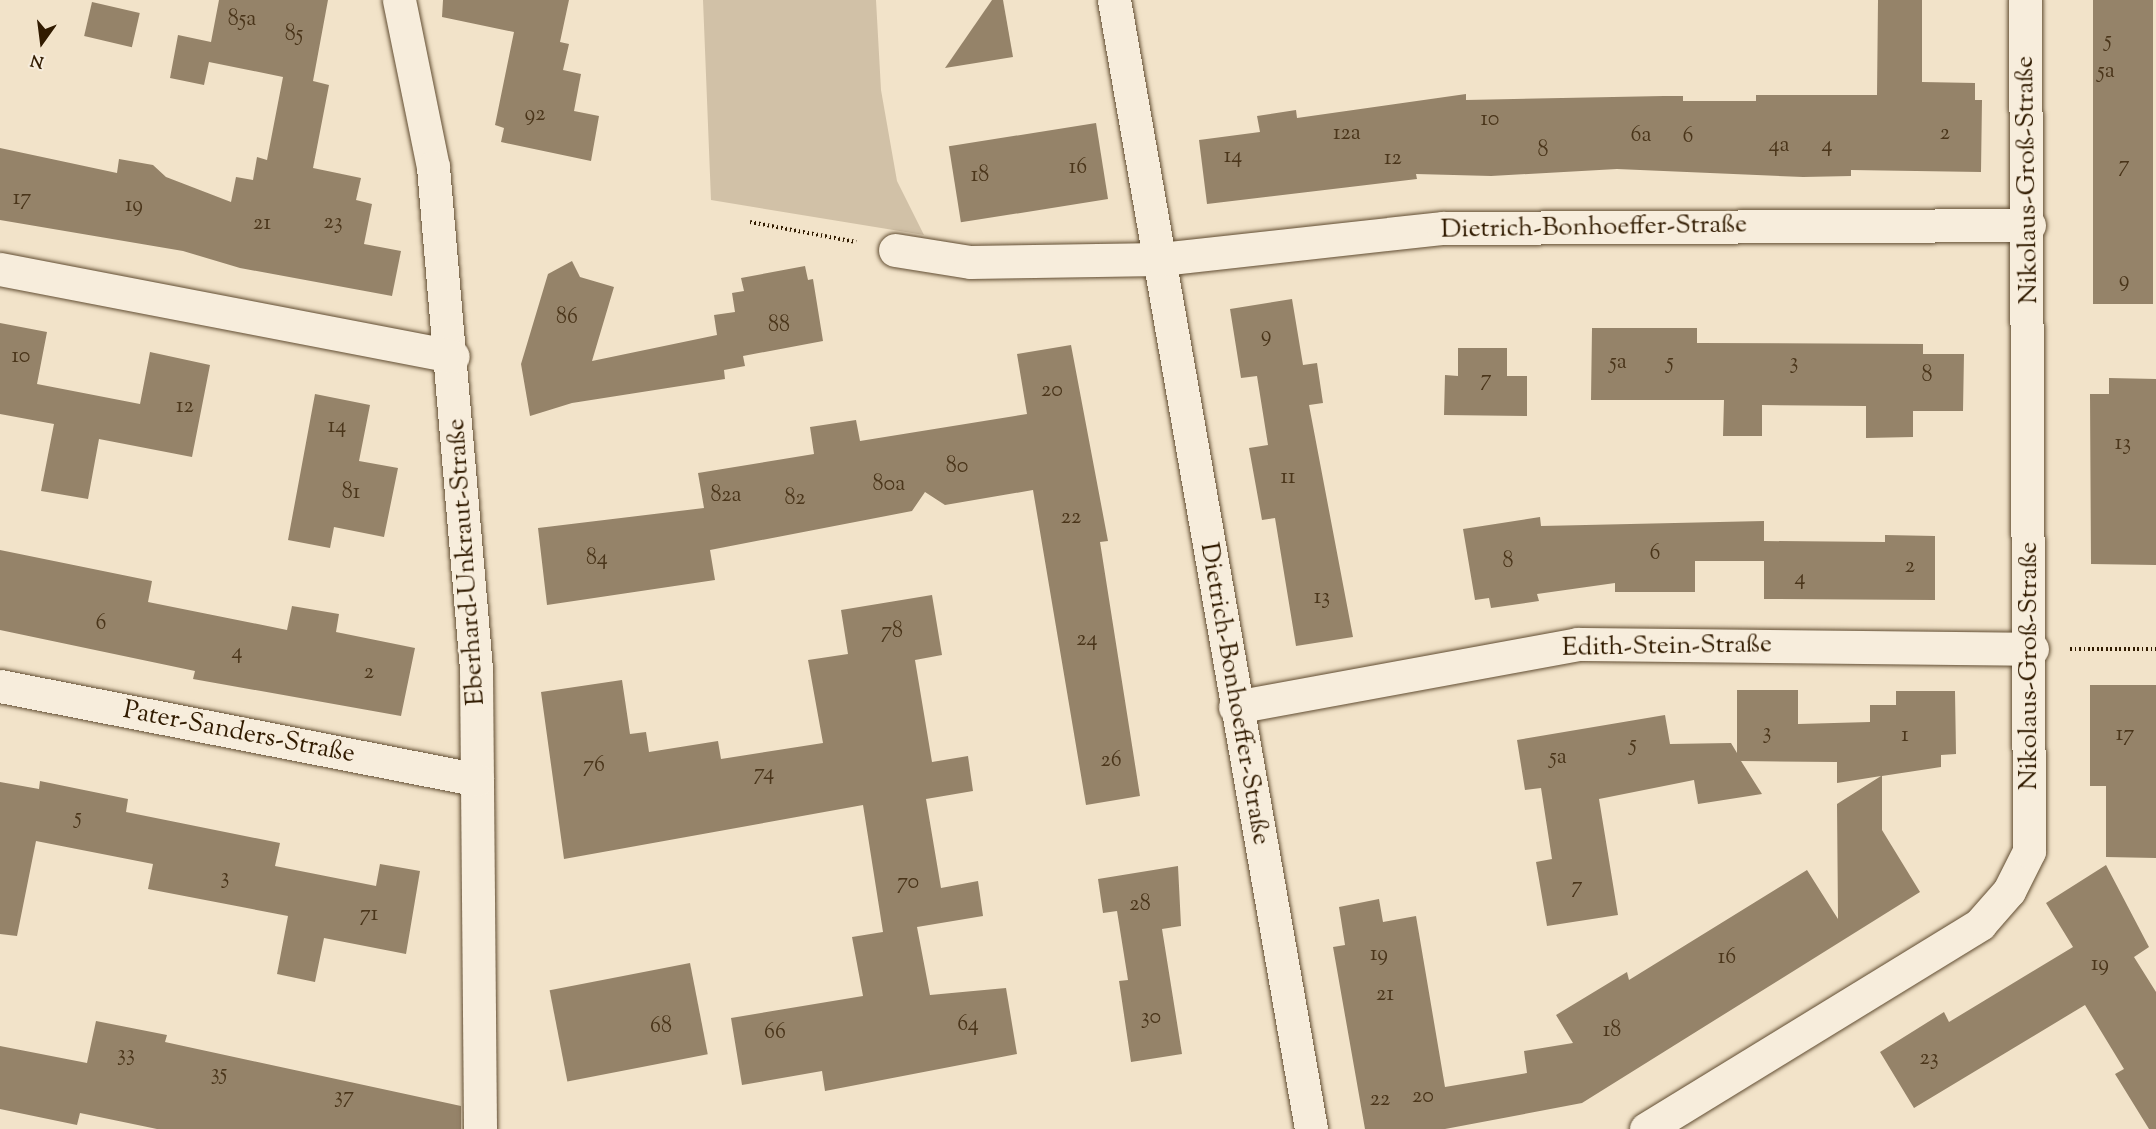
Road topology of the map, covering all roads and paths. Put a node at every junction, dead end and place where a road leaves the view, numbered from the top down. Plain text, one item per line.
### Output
1 (399, 0) edge
2 (1114, 0) edge
3 (2025, 0) edge
4 (750, 222) dead end
5 (2029, 225) junction
6 (895, 250) joint
7 (1161, 259) junction
8 (0, 269) edge
9 (453, 356) junction
10 (2032, 649) junction
11 (2156, 649) edge
12 (0, 686) edge
13 (1235, 707) junction
14 (477, 780) junction
15 (480, 1129) edge
16 (1311, 1129) edge
17 (1646, 1129) edge

1 - 9 street, Eberhard-Unkraut-Straße
2 - 7 street
3 - 5 street, Nikolaus-Groß-Straße
4 - 6 path
5 - 7 street, Dietrich-Bonhoeffer-Straße
5 - 10 street, Nikolaus-Groß-Straße
6 - 7 street, Dietrich-Bonhoeffer-Straße
7 - 13 street, Dietrich-Bonhoeffer-Straße
8 - 9 street
9 - 14 street, Eberhard-Unkraut-Straße
10 - 11 path
10 - 13 street, Edith-Stein-Straße
10 - 17 street, Nikolaus-Groß-Straße
12 - 14 street, Pater-Sanders-Straße
13 - 16 street, Dietrich-Bonhoeffer-Straße
14 - 15 street, Eberhard-Unkraut-Straße

